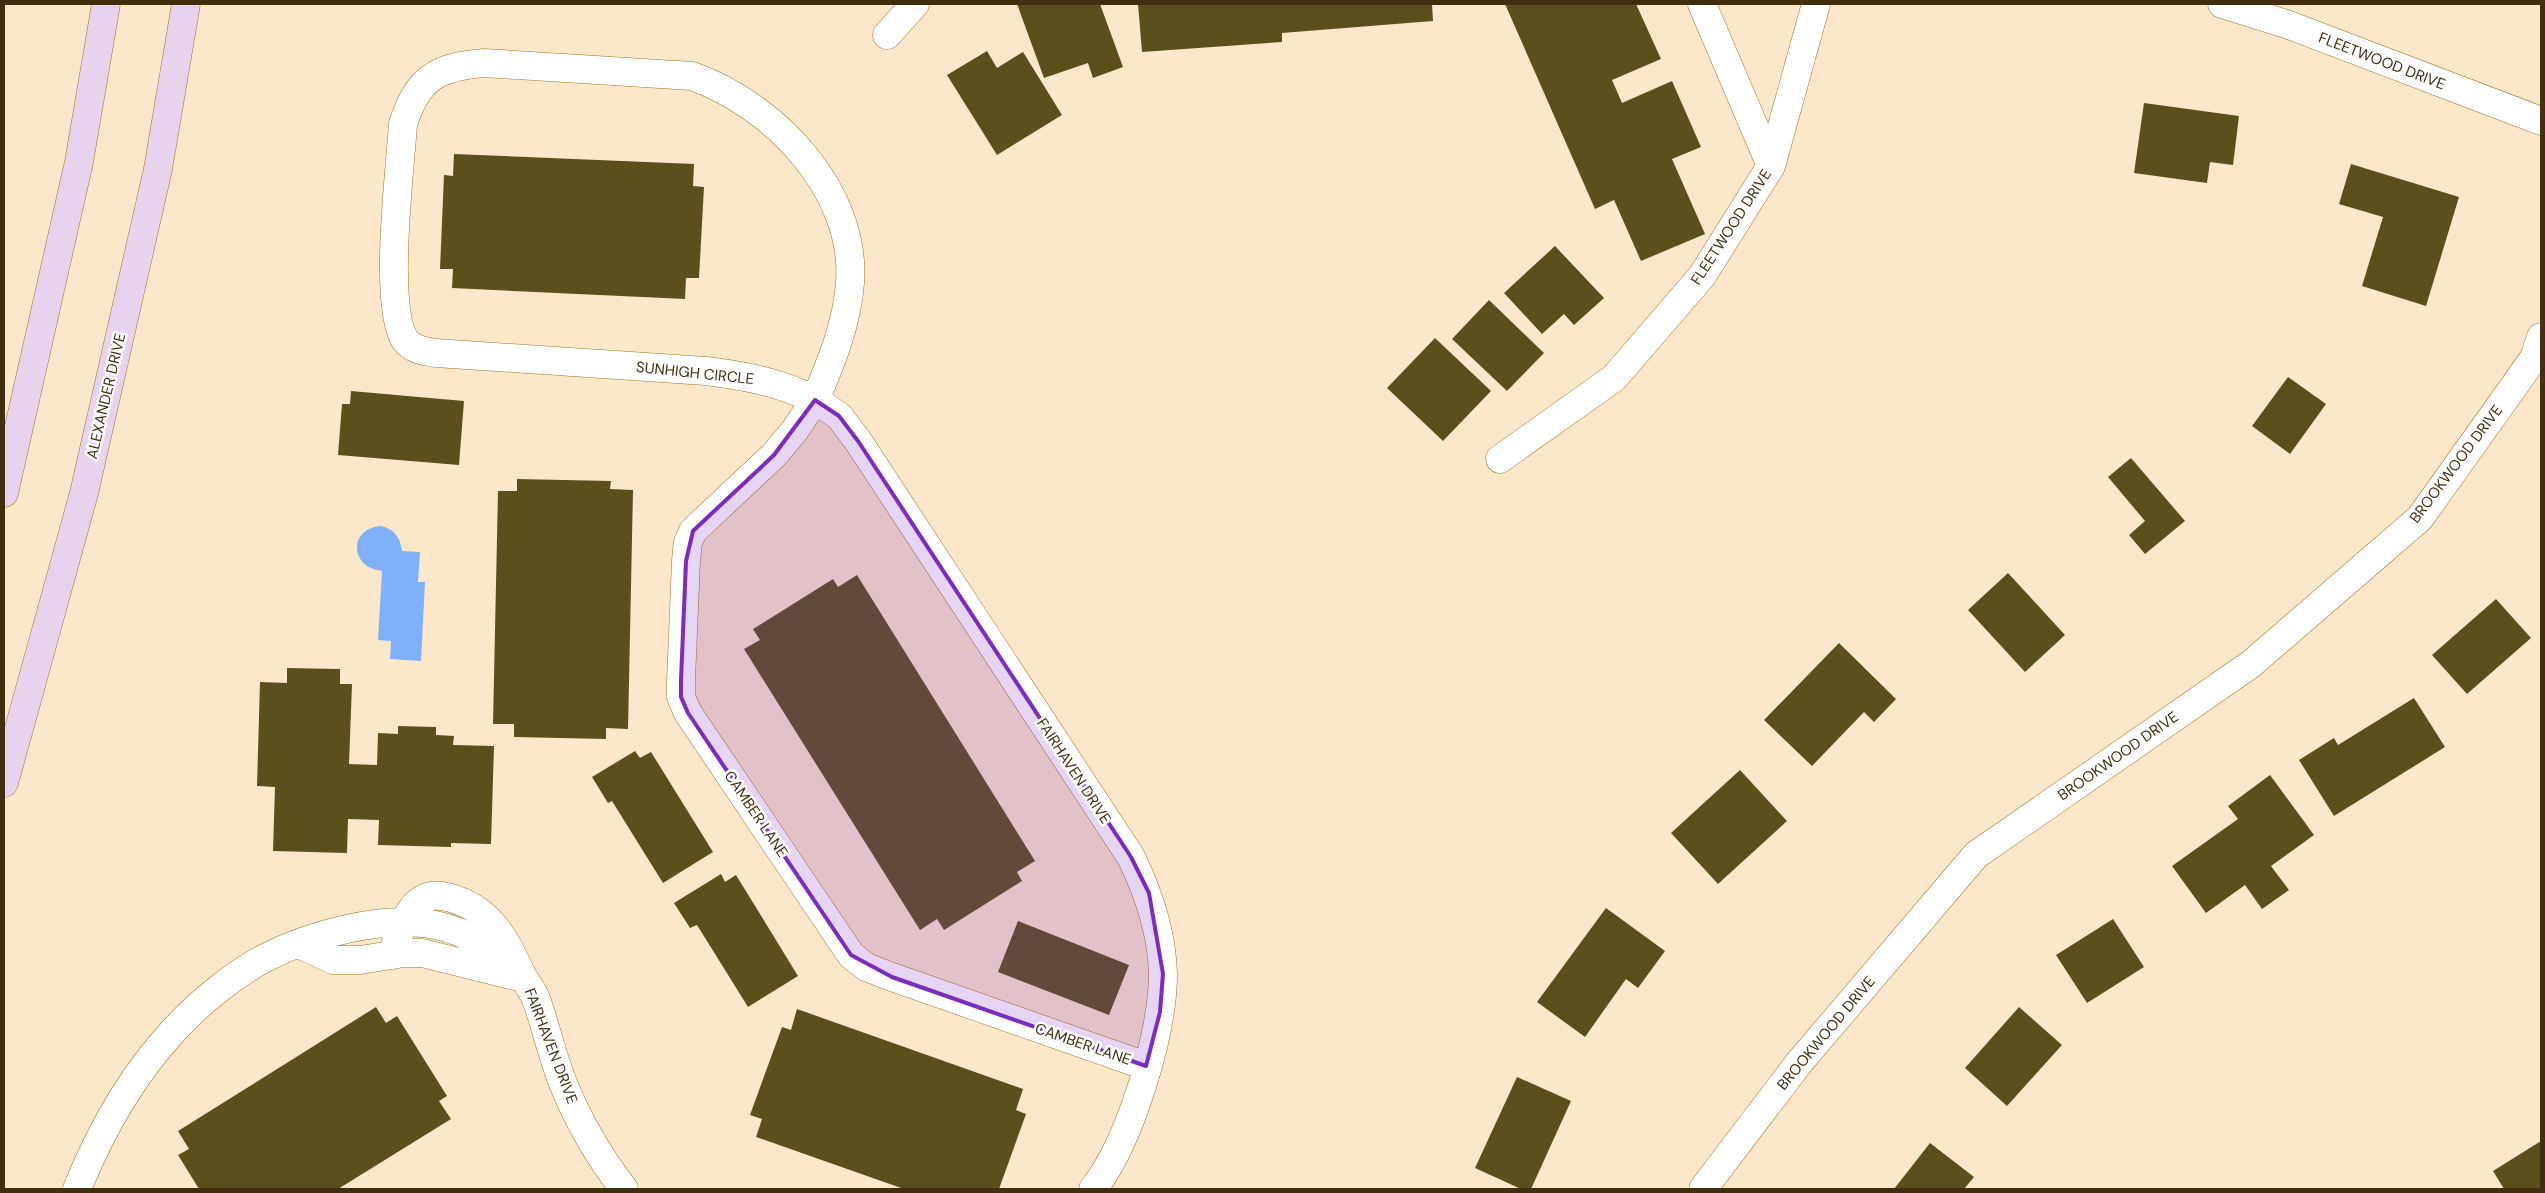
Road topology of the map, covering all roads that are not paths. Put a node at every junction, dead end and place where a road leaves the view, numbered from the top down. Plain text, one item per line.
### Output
1 (106, 4) edge
2 (186, 4) edge
3 (915, 4) edge
4 (1702, 4) edge
5 (1816, 4) edge
6 (2222, 4) edge
7 (887, 34) dead end
8 (2541, 121) edge
9 (1771, 166) junction
10 (2541, 337) edge
11 (815, 400) junction
12 (1500, 459) dead end
13 (4, 493) edge
14 (4, 784) edge
15 (402, 923) junction
16 (299, 944) junction
17 (392, 954) junction
18 (524, 979) junction
19 (1146, 1066) junction
20 (77, 1189) edge
21 (624, 1189) edge
22 (1093, 1189) edge
23 (1703, 1189) edge

1 - 13 main road
2 - 14 main road, ALEXANDER DRIVE
3 - 7 street
4 - 9 street
5 - 9 street, FLEETWOOD DRIVE
6 - 8 street, FLEETWOOD DRIVE
9 - 12 street, FLEETWOOD DRIVE
10 - 23 street, BROOKWOOD DRIVE
11 - 11 street, SUNHIGH CIRCLE
11 - 19 street, FAIRHAVEN DRIVE
11 - 19 street, CAMBER LANE
15 - 16 street
15 - 17 street, FAIRHAVEN DRIVE
15 - 18 street, FAIRHAVEN DRIVE
16 - 17 street, FAIRHAVEN DRIVE
16 - 20 street
17 - 18 street, FAIRHAVEN DRIVE
18 - 21 street, FAIRHAVEN DRIVE
19 - 22 street, FAIRHAVEN DRIVE

